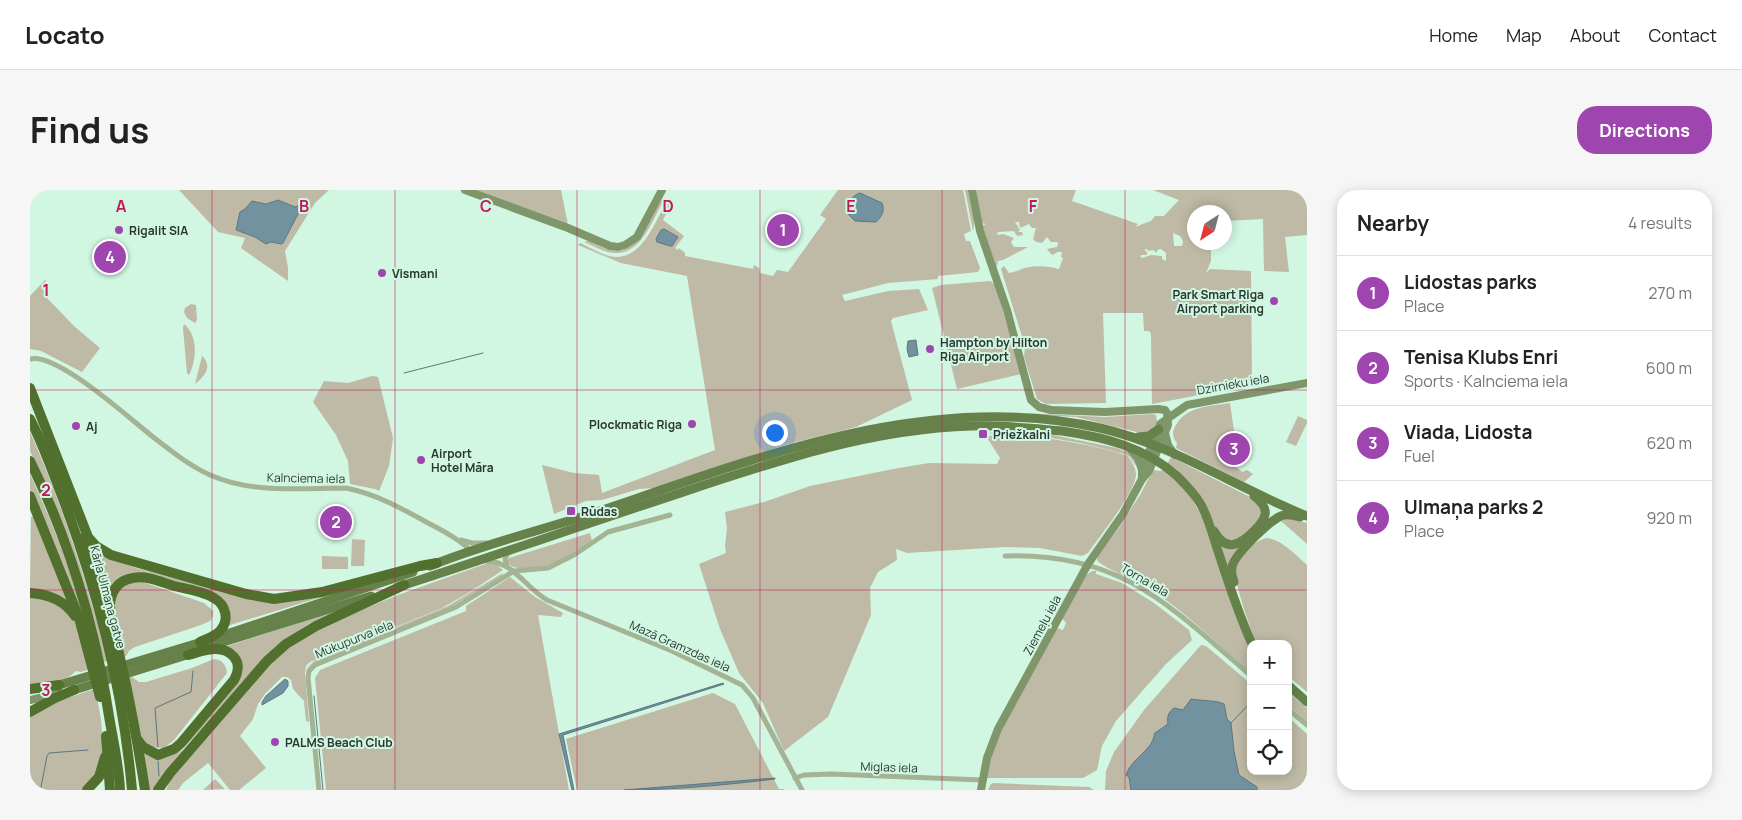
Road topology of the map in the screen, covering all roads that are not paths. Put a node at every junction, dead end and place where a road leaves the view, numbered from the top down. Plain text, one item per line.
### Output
1 (465, 190) edge
2 (662, 190) edge
3 (972, 190) edge
4 (30, 359) edge
5 (1307, 382) edge
6 (30, 388) edge
7 (30, 401) edge
8 (30, 419) edge
9 (1168, 419) junction
10 (1162, 431) junction
11 (48, 433) junction
12 (1135, 437) junction
13 (1128, 446) junction
14 (1156, 446) junction
15 (1175, 455) junction
16 (1151, 457) junction
17 (30, 461) edge
18 (1142, 470) junction
19 (1142, 479) junction
20 (1244, 488) junction
21 (30, 496) edge
22 (670, 515) dead end
23 (79, 517) junction
24 (1307, 518) edge
25 (1208, 522) junction
26 (458, 539) junction
27 (501, 542) junction
28 (511, 549) junction
29 (465, 554) junction
30 (1005, 556) dead end
31 (480, 561) junction
32 (437, 563) junction
33 (1088, 564) junction
34 (507, 566) junction
35 (514, 571) junction
36 (404, 585) junction
37 (30, 593) edge
38 (111, 620) junction
39 (1246, 630) junction
40 (85, 635) junction
41 (1250, 640) edge
42 (200, 642) junction
43 (188, 655) junction
44 (1247, 673) edge
45 (59, 685) joint
46 (78, 685) junction
47 (1292, 689) edge
48 (30, 691) edge
49 (30, 700) edge
50 (1307, 702) edge
51 (30, 712) edge
52 (1292, 712) edge
53 (1307, 725) edge
54 (137, 739) junction
55 (107, 742) junction
56 (795, 778) junction
57 (982, 780) junction
58 (87, 790) edge
59 (110, 790) edge
60 (120, 790) edge
61 (132, 790) edge
62 (144, 790) edge
63 (158, 790) edge
64 (319, 790) edge
65 (802, 790) edge
66 (981, 790) edge

1 - 2 street
3 - 9 street
4 - 26 street, Kalnciema iela
5 - 9 street, Dzirnieku iela
6 - 11 highway
7 - 11 highway
8 - 61 highway, Kārļa Ulmaņa gatve
9 - 10 street, Dzirnieku iela
10 - 12 main road
10 - 14 street, Dzirnieku iela
10 - 15 street
11 - 23 highway
12 - 14 main road
12 - 27 main road
13 - 16 main road
13 - 18 street
13 - 28 main road
14 - 15 main road
14 - 16 street, Dzirnieku iela
15 - 20 main road
16 - 18 street, Ziemeļu iela
16 - 19 street, Ziemeļu iela
16 - 25 main road
17 - 60 highway, Kārļa Ulmaņa gatve
18 - 19 street, Ziemeļu iela
19 - 33 street, Ziemeļu iela
20 - 24 main road
20 - 25 main road
21 - 40 highway
22 - 35 street
23 - 32 highway
23 - 38 highway
24 - 39 main road
25 - 39 main road
26 - 27 street, Kalnciema iela
26 - 29 street
27 - 29 main road
28 - 31 main road
28 - 34 street
29 - 32 main road
30 - 33 street, Torņa iela
31 - 34 street, Mazā Gramzdas iela
31 - 36 main road
32 - 42 main road
33 - 44 street, Torņa iela
33 - 57 street, Ziemeļu iela
34 - 35 street, Mazā Gramzdas iela
35 - 56 street, Mazā Gramzdas iela
35 - 64 street, Mūkupurva iela
36 - 43 main road
36 - 63 highway
37 - 40 highway
38 - 42 highway
38 - 54 highway
39 - 41 main road
40 - 55 highway
42 - 46 main road
43 - 46 main road
43 - 54 highway
45 - 46 main road
45 - 48 highway
46 - 49 street
46 - 51 highway
47 - 50 main road
52 - 53 street
54 - 62 highway
55 - 58 highway
55 - 59 highway
56 - 57 street, Miglas iela
56 - 65 street, Mazā Gramzdas iela
57 - 66 street, Ziemeļu iela

